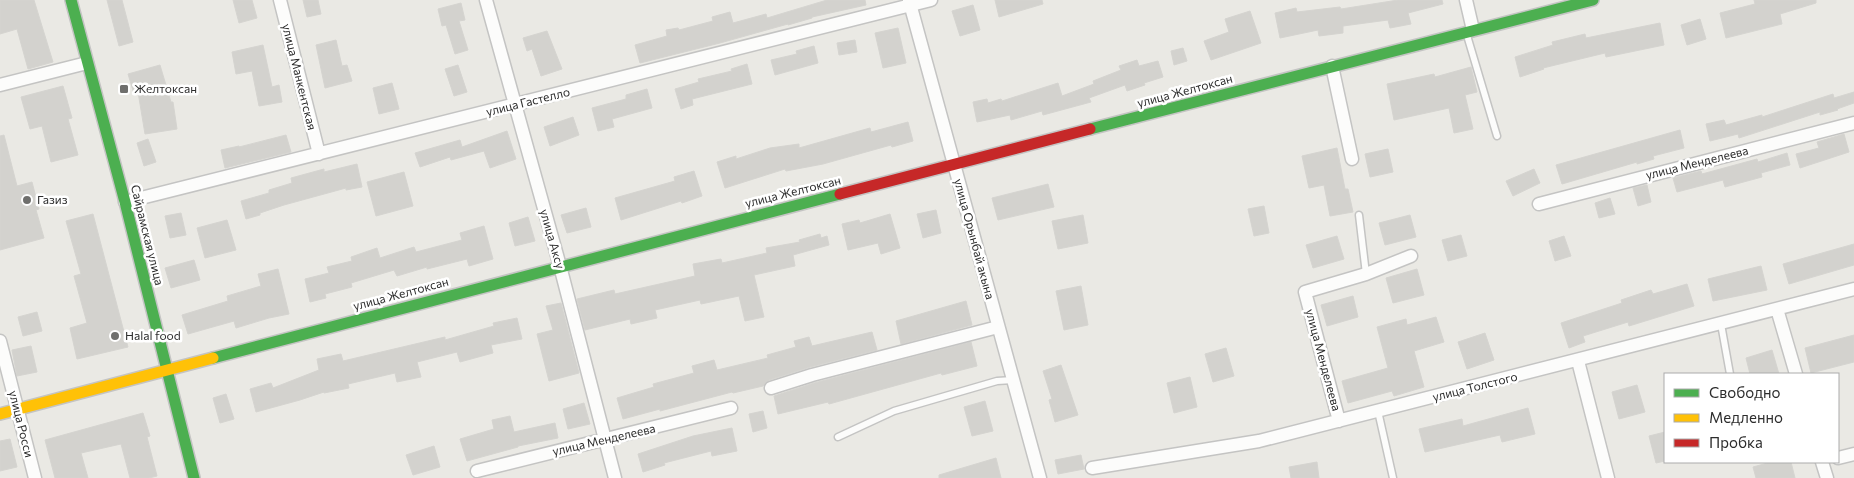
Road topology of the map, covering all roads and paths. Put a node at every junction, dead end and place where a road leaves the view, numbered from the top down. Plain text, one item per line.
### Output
1 (71, 0) edge
2 (280, 0) edge
3 (486, 0) edge
4 (931, 0) edge
5 (1466, 0) edge
6 (1593, 0) edge
7 (910, 3) edge
8 (1470, 30) junction
9 (88, 63) junction
10 (1332, 66) junction
11 (0, 85) edge
12 (515, 106) junction
13 (1854, 123) edge
14 (1497, 136) dead end
15 (319, 154) junction
16 (1352, 159) dead end
17 (954, 165) junction
18 (125, 202) junction
19 (1539, 204) dead end
20 (1359, 215) dead end
21 (1411, 256) dead end
22 (560, 266) junction
23 (1366, 274) junction
24 (1854, 289) edge
25 (1777, 309) junction
26 (1721, 324) junction
27 (998, 327) junction
28 (0, 341) edge
29 (1578, 361) junction
30 (166, 370) junction
31 (1730, 373) edge
32 (1796, 373) edge
33 (1013, 380) junction
34 (771, 388) dead end
35 (731, 408) dead end
36 (17, 409) junction
37 (1378, 411) junction
38 (0, 414) edge
39 (1339, 421) junction
40 (838, 436) dead end
41 (604, 439) junction
42 (1854, 454) edge
43 (1839, 458) edge
44 (1822, 463) edge
45 (1092, 468) dead end
46 (477, 472) dead end
47 (35, 478) edge
48 (194, 478) edge
49 (615, 478) edge
50 (1040, 478) edge
51 (1393, 478) edge
52 (1608, 478) edge
53 (1827, 478) edge

1 - 9 main road, Сайрамская улица
2 - 15 street, улица Манкентская
3 - 12 street, улица Аксу
4 - 7 street, улица Гастелло
5 - 8 street
6 - 8 main road, улица Желтоксан
7 - 12 street, улица Гастелло
7 - 17 street, улица Орынбай акына
8 - 10 main road, улица Желтоксан
8 - 14 lane
9 - 11 street
9 - 18 main road, Сайрамская улица
10 - 16 street
10 - 17 main road, улица Желтоксан
12 - 15 street, улица Гастелло
12 - 22 street, улица Аксу
13 - 19 street, улица Менделеева
15 - 18 street, улица Гастелло
17 - 22 main road, улица Желтоксан
17 - 27 street, улица Орынбай акына
18 - 30 main road, Сайрамская улица
20 - 23 lane
21 - 23 street, улица Менделеева
22 - 30 main road, улица Желтоксан
22 - 41 street, улица Аксу
23 - 39 street, улица Менделеева
24 - 25 street, улица Толстого
25 - 26 street, улица Толстого
25 - 32 street
26 - 29 street, улица Толстого
26 - 31 lane
27 - 33 street, улица Орынбай акына
27 - 34 street
28 - 36 street, улица Росси
29 - 37 street, улица Толстого
29 - 52 street
30 - 36 main road, улица Желтоксан
30 - 48 main road, Сайрамская улица
33 - 40 lane
33 - 50 street, улица Орынбай акына
35 - 41 street, улица Менделеева
36 - 38 main road, улица Желтоксан
36 - 47 street, улица Росси
37 - 39 street, улица Толстого
37 - 51 lane
39 - 45 street, улица Толстого
41 - 46 street, улица Менделеева
41 - 49 street, улица Аксу
42 - 43 street
44 - 53 street

